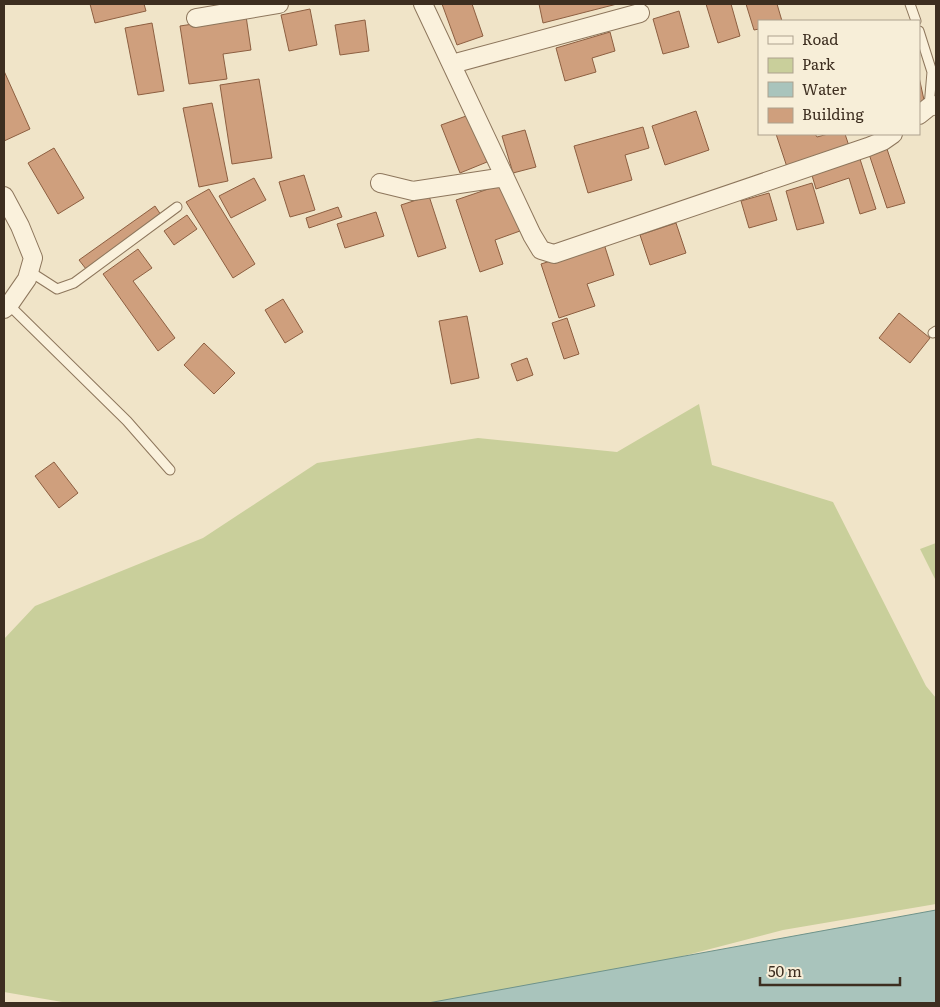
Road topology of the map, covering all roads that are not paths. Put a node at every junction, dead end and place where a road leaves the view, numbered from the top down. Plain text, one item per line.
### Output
1 (279, 4) edge
2 (423, 4) edge
3 (910, 4) edge
4 (640, 13) dead end
5 (196, 18) dead end
6 (916, 20) edge
7 (920, 34) edge
8 (452, 64) junction
9 (928, 109) edge
10 (892, 135) edge
11 (505, 177) junction
12 (380, 183) dead end
13 (4, 196) edge
14 (177, 207) dead end
15 (30, 271) junction
16 (6, 307) edge
17 (170, 470) dead end

1 - 5 street
2 - 8 street
3 - 6 lane
4 - 8 street
7 - 9 lane
8 - 11 street
10 - 11 street
11 - 12 street
13 - 15 street
14 - 15 lane
15 - 16 street
16 - 17 lane

